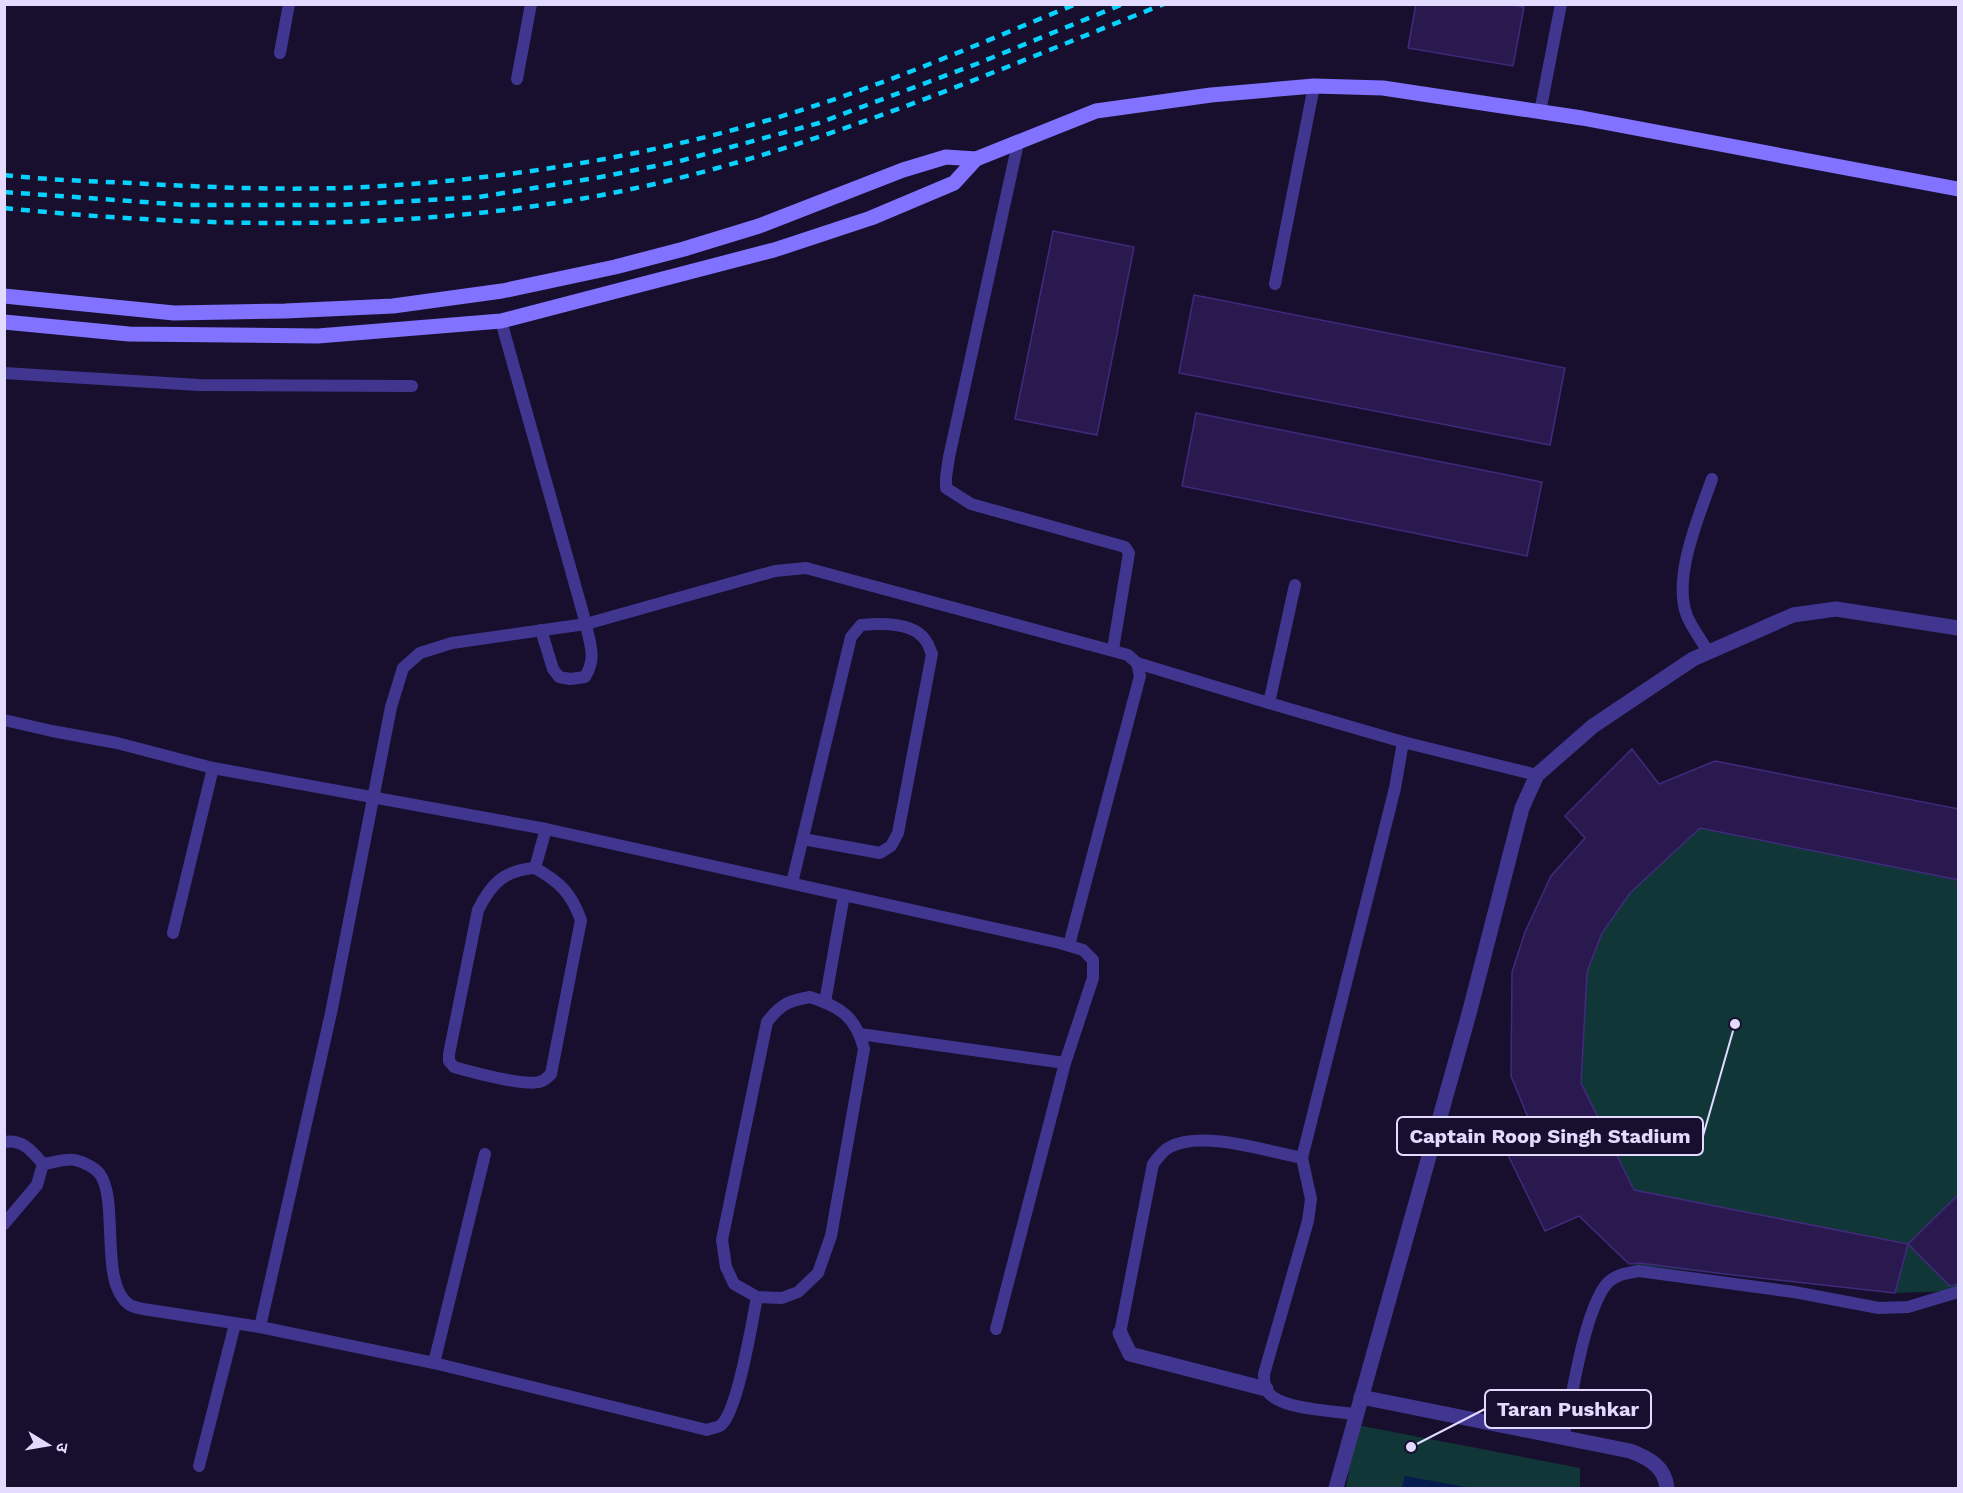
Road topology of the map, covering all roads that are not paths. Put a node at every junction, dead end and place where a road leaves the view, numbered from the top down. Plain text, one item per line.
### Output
1 (289, 4) edge
2 (531, 4) edge
3 (1561, 4) edge
4 (280, 53) dead end
5 (517, 79) dead end
6 (1314, 86) junction
7 (1540, 112) junction
8 (1018, 143) junction
9 (976, 159) junction
10 (1959, 189) edge
11 (1275, 284) dead end
12 (4, 296) edge
13 (501, 321) junction
14 (4, 322) edge
15 (4, 374) edge
16 (412, 386) dead end
17 (1712, 479) dead end
18 (1295, 585) dead end
19 (586, 624) junction
20 (1959, 628) edge
21 (541, 630) junction
22 (1113, 649) junction
23 (1708, 652) junction
24 (1137, 663) junction
25 (1269, 703) junction
26 (4, 720) edge
27 (1403, 742) junction
28 (213, 768) junction
29 (1536, 775) junction
30 (372, 799) junction
31 (546, 829) junction
32 (803, 838) junction
33 (535, 868) junction
34 (792, 884) junction
35 (844, 895) junction
36 (173, 933) dead end
37 (1069, 945) junction
38 (825, 1002) junction
39 (860, 1034) junction
40 (1065, 1063) junction
41 (4, 1142) edge
42 (484, 1154) dead end
43 (1302, 1158) junction
44 (43, 1164) junction
45 (4, 1224) edge
46 (1959, 1292) edge
47 (757, 1297) junction
48 (235, 1324) junction
49 (260, 1327) junction
50 (996, 1329) dead end
51 (1120, 1333) joint
52 (434, 1363) junction
53 (1266, 1389) junction
54 (1361, 1397) junction
55 (1356, 1414) junction
56 (1563, 1438) junction
57 (199, 1466) dead end
58 (1336, 1488) edge
59 (1667, 1488) edge

1 - 4 lane
2 - 5 lane
3 - 7 lane
6 - 7 street
6 - 8 street
6 - 11 lane
7 - 10 street
8 - 9 street
8 - 22 lane
9 - 12 street
9 - 13 street
13 - 14 street
13 - 19 lane
15 - 16 lane
17 - 23 lane
18 - 25 lane
19 - 21 lane
19 - 21 lane
19 - 22 lane
20 - 23 street
21 - 30 lane
22 - 24 lane
23 - 29 street
24 - 25 lane
24 - 37 lane
25 - 27 lane
26 - 28 lane
27 - 29 lane
27 - 43 lane
28 - 30 lane
28 - 36 lane
29 - 54 street
30 - 31 lane
30 - 49 lane
31 - 33 lane
31 - 34 lane
32 - 32 lane
32 - 34 lane
33 - 33 lane
34 - 35 lane
35 - 37 lane
35 - 38 lane
37 - 40 lane
38 - 39 lane
38 - 47 lane
39 - 40 lane
39 - 47 lane
40 - 50 lane
41 - 44 lane
42 - 52 lane
43 - 51 lane
43 - 53 lane
44 - 45 lane
44 - 48 lane
46 - 56 lane
47 - 52 lane
48 - 49 lane
48 - 57 lane
49 - 52 lane
51 - 53 street
53 - 55 lane
54 - 55 street
54 - 56 street
55 - 58 street
56 - 59 street

